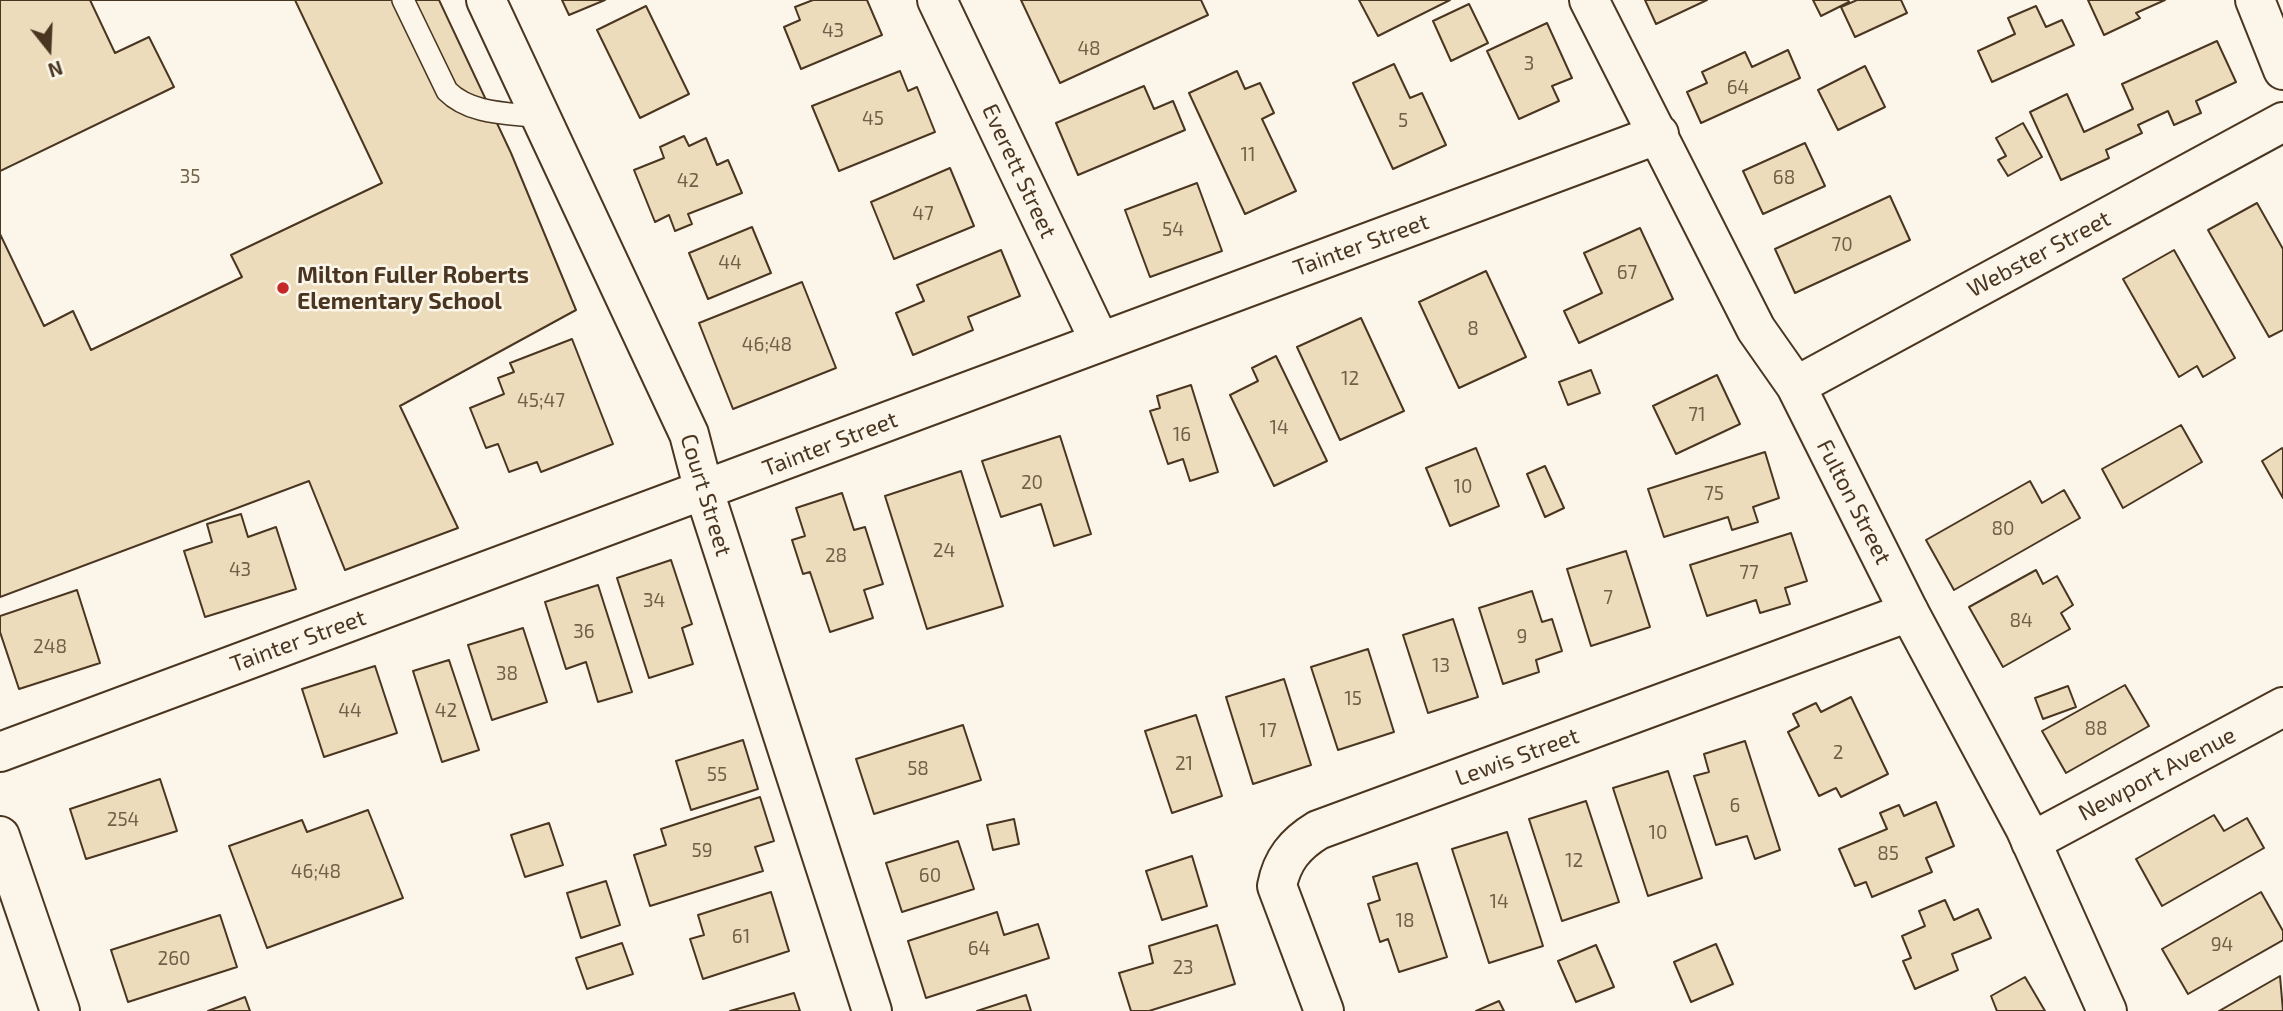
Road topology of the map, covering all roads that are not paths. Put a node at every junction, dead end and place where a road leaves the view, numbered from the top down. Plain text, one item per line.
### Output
1 (403, 0) edge
2 (486, 0) edge
3 (937, 0) edge
4 (1589, 0) edge
5 (2255, 0) edge
6 (2283, 70) edge
7 (541, 117) junction
8 (2283, 122) edge
9 (1659, 134) junction
10 (1100, 342) junction
11 (1796, 386) junction
12 (704, 491) junction
13 (1909, 612) junction
14 (2283, 706) edge
15 (0, 752) edge
16 (0, 836) edge
17 (2031, 842) junction
18 (60, 1011) edge
19 (872, 1011) edge
20 (1324, 1011) edge
21 (2107, 1011) edge

1 - 7 lane
2 - 7 street, Court Street
3 - 10 street, Everett Street
4 - 9 street, Fulton Street
5 - 6 street
7 - 12 street, Court Street
8 - 11 street, Webster Street
9 - 10 street, Tainter Street
9 - 11 street, Fulton Street
10 - 12 street, Tainter Street
11 - 13 street, Fulton Street
12 - 15 street, Tainter Street
12 - 19 street, Court Street
13 - 17 street, Fulton Street
13 - 20 street, Lewis Street
14 - 17 street, Newport Avenue
16 - 18 street
17 - 21 street, Fulton Street

